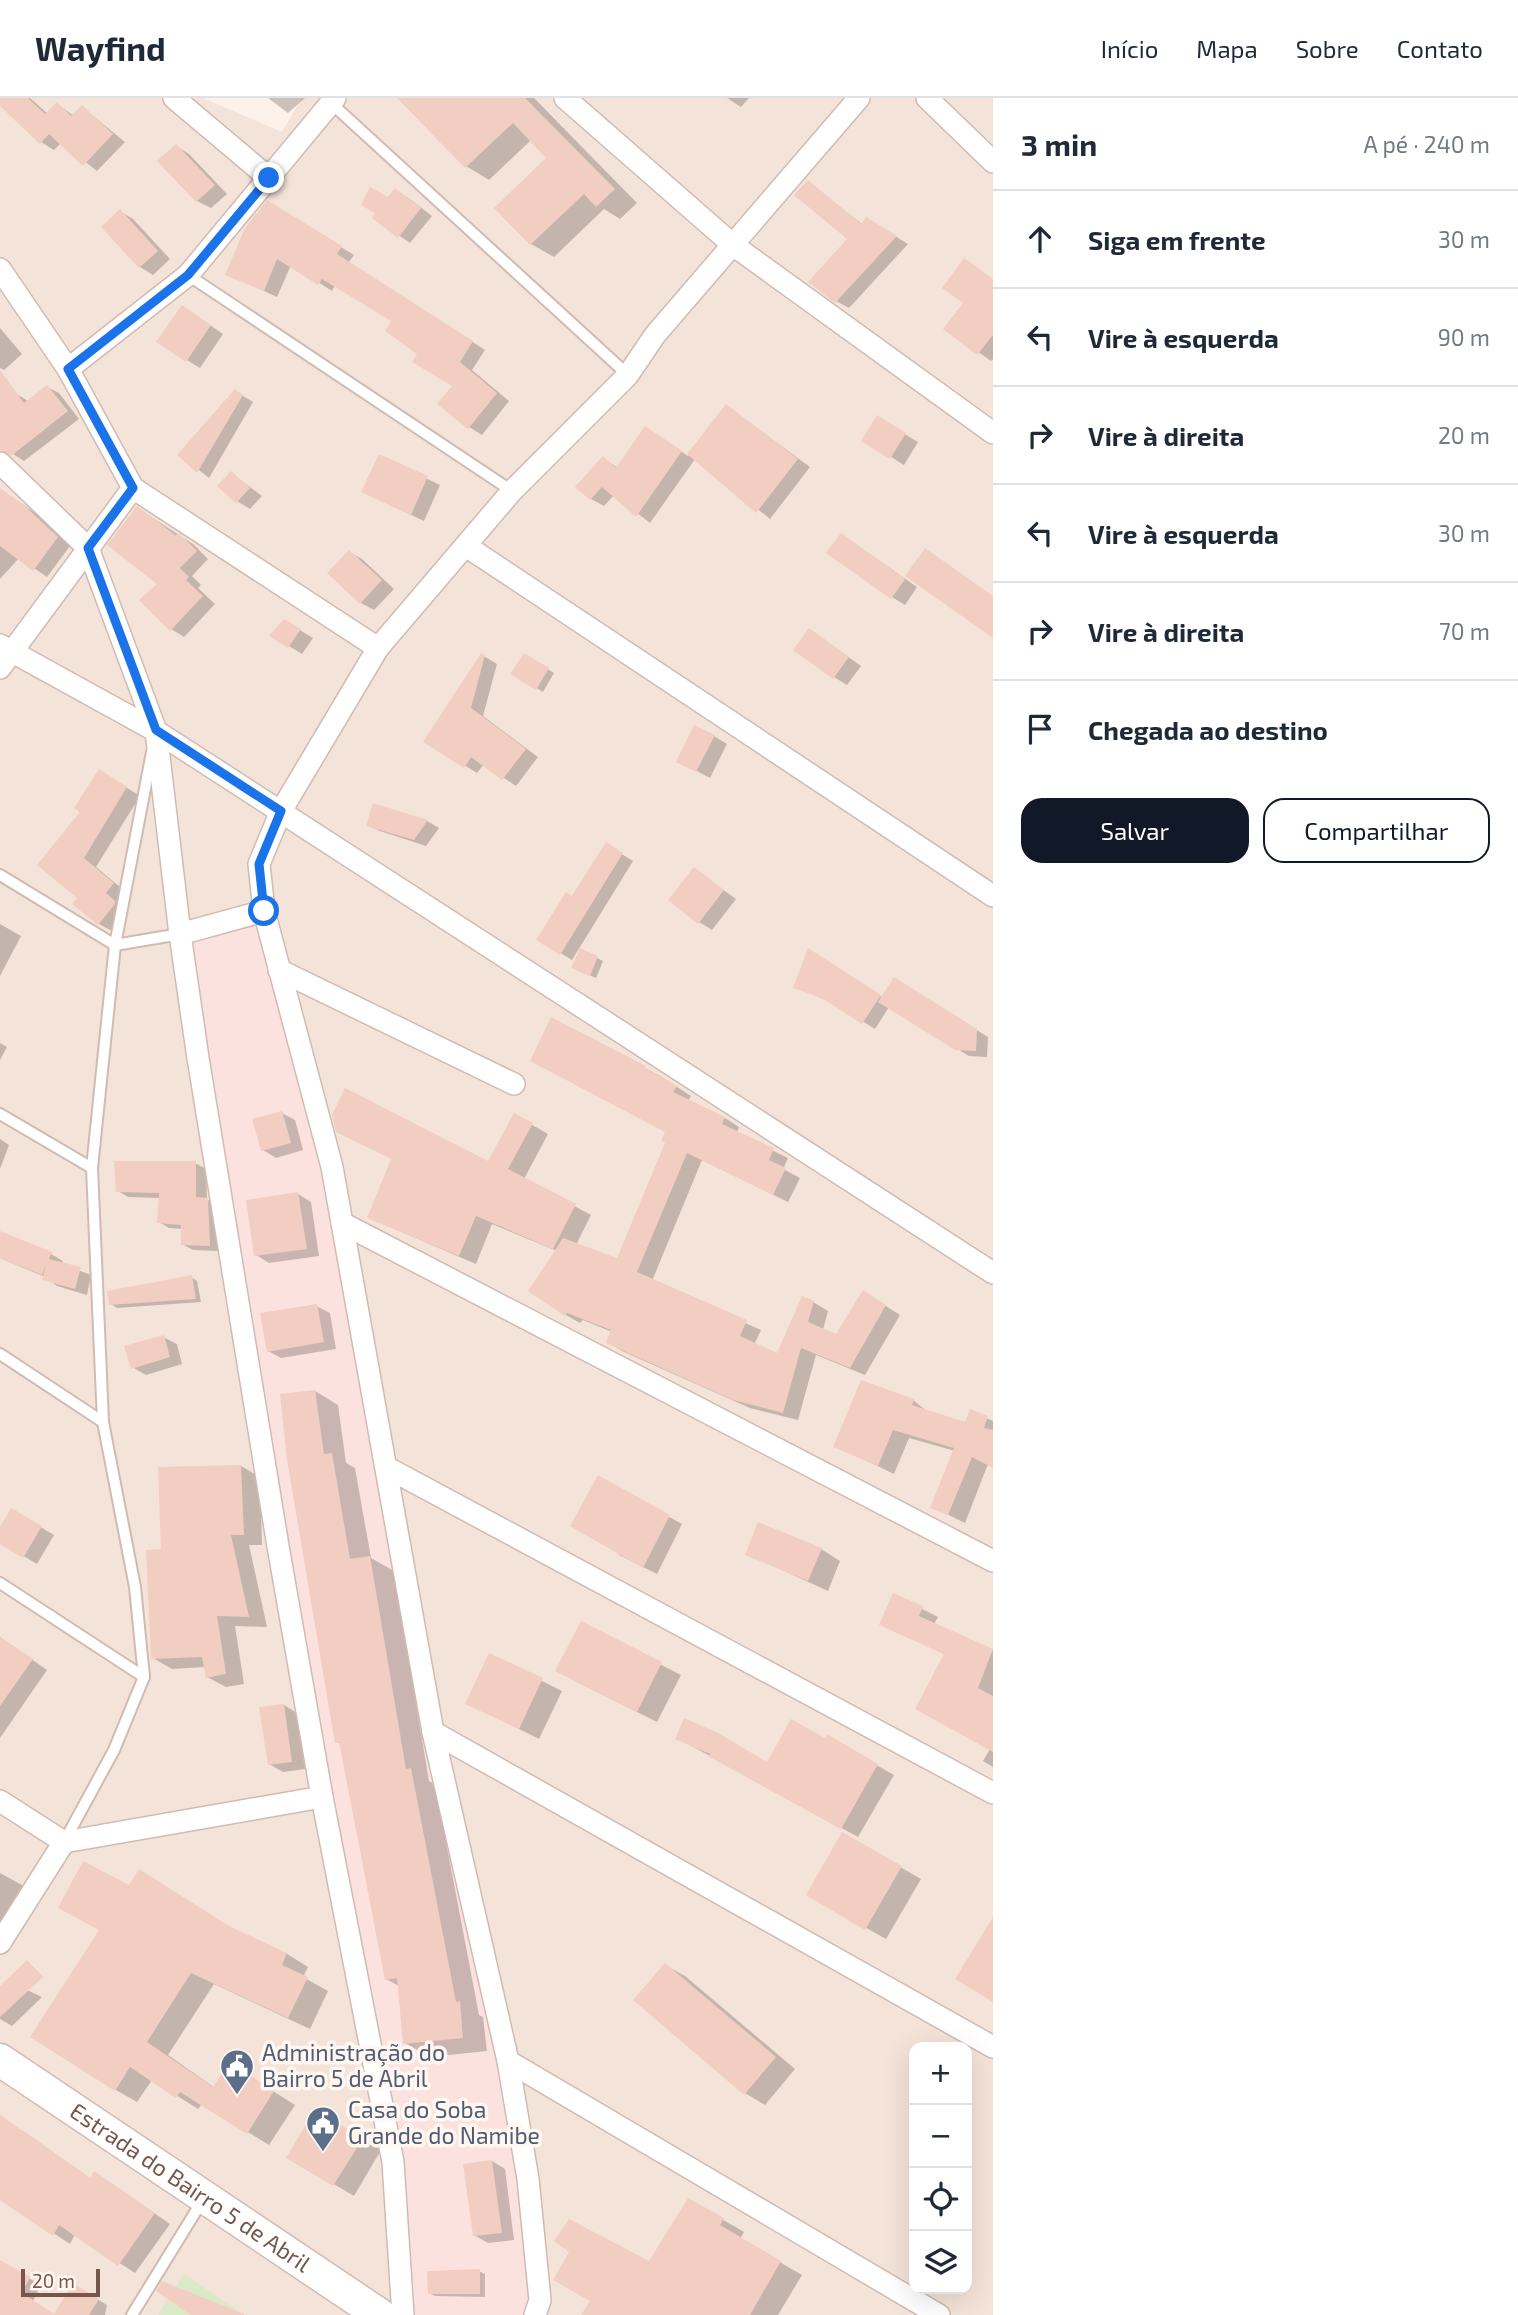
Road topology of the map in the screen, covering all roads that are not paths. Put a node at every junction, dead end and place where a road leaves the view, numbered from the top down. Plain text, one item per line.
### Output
1 (174, 98) edge
2 (565, 98) edge
3 (859, 98) edge
4 (927, 98) edge
5 (333, 100) edge
6 (993, 162) edge
7 (269, 178) junction
8 (733, 245) junction
9 (0, 269) edge
10 (188, 275) junction
11 (68, 369) junction
12 (628, 375) junction
13 (993, 433) edge
14 (0, 463) edge
15 (133, 488) junction
16 (512, 491) junction
17 (466, 546) junction
18 (88, 548) junction
19 (378, 648) junction
20 (4, 655) edge
21 (156, 730) junction
22 (281, 811) junction
23 (0, 876) edge
24 (993, 896) edge
25 (264, 911) junction
26 (180, 934) junction
27 (115, 945) junction
28 (279, 970) junction
29 (514, 1084) dead end
30 (0, 1114) edge
31 (92, 1168) junction
32 (342, 1223) junction
33 (993, 1273) edge
34 (0, 1354) edge
35 (103, 1423) junction
36 (386, 1467) junction
37 (993, 1561) edge
38 (0, 1583) edge
39 (144, 1677) junction
40 (433, 1732) junction
41 (993, 1793) edge
42 (322, 1797) junction
43 (0, 1801) edge
44 (64, 1842) junction
45 (0, 1943) edge
46 (993, 2047) edge
47 (0, 2060) edge
48 (508, 2062) junction
49 (204, 2197) junction
50 (132, 2315) edge
51 (380, 2315) edge
52 (402, 2315) edge
53 (535, 2315) edge
54 (939, 2315) edge

1 - 7 street
2 - 8 street
3 - 8 street
4 - 6 street
5 - 7 street
5 - 12 lane
7 - 10 street
8 - 12 street
8 - 13 street
9 - 11 street
10 - 11 street
10 - 16 lane
11 - 15 street
12 - 16 street
14 - 18 street
15 - 18 street
15 - 19 street
16 - 17 street
17 - 19 street
17 - 24 street
18 - 20 street
18 - 21 street
19 - 22 street
20 - 21 street
21 - 22 street
21 - 26 street
21 - 27 lane
22 - 25 street
22 - 33 street
23 - 27 lane
25 - 26 street
25 - 28 street
26 - 27 lane
26 - 42 street
27 - 31 lane
28 - 29 street
28 - 32 street
30 - 31 lane
31 - 35 lane
32 - 36 street
32 - 37 street
34 - 35 lane
35 - 39 lane
36 - 40 street
36 - 41 street
38 - 39 lane
39 - 44 lane
40 - 46 street
40 - 48 street
42 - 44 street
42 - 52 street
43 - 44 street
44 - 45 street
47 - 49 street, Estrada do Bairro 5 de Abril
48 - 53 street
48 - 54 street
49 - 50 lane
49 - 51 street, Estrada do Bairro 5 de Abril

